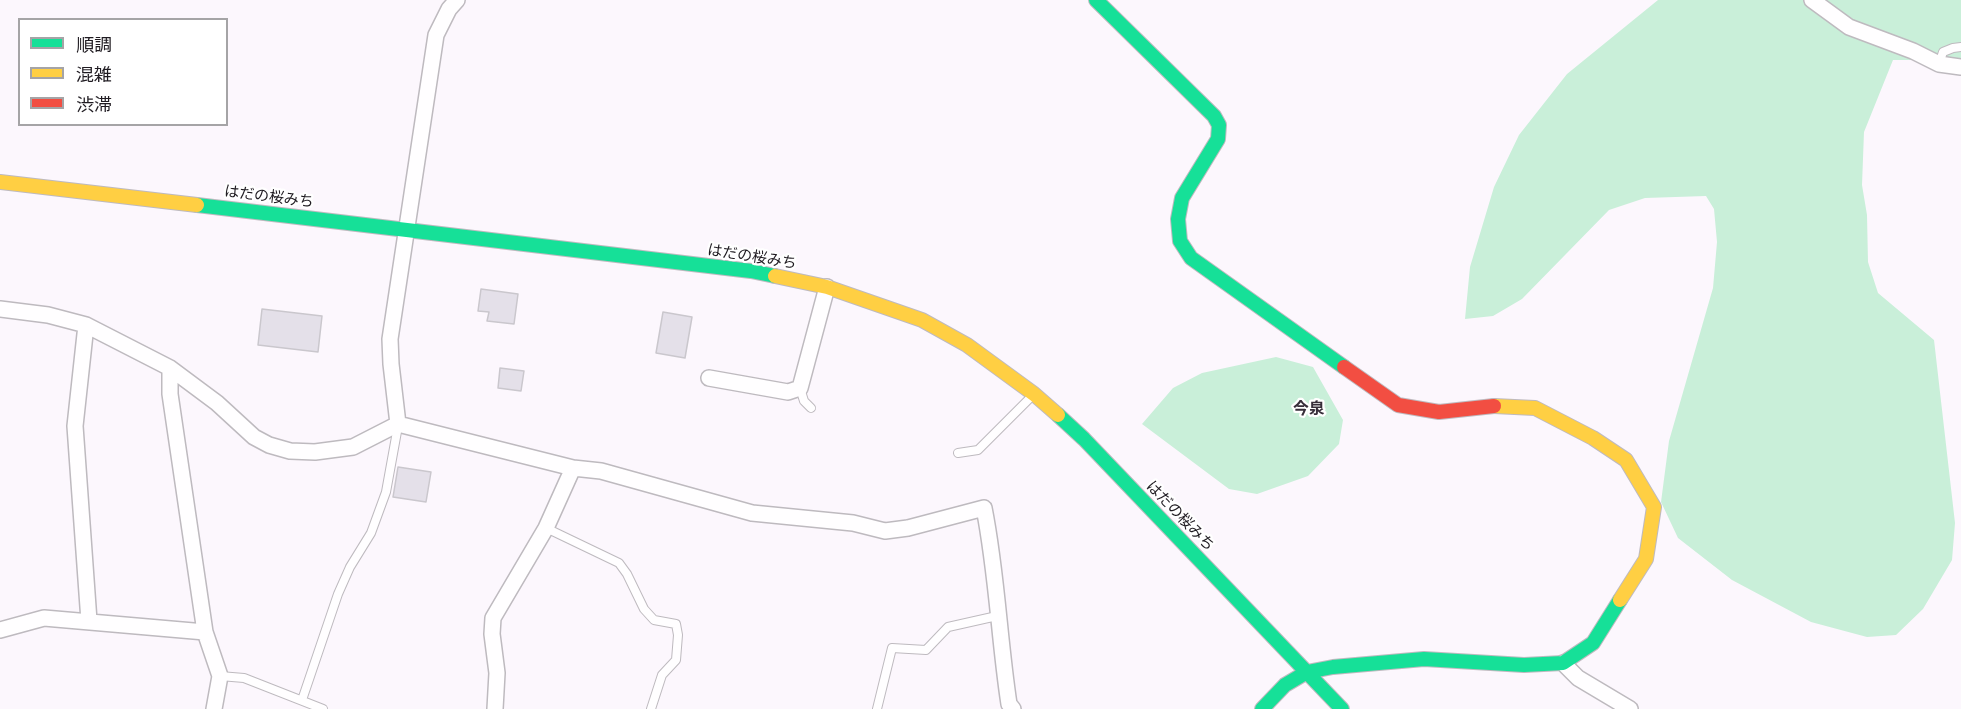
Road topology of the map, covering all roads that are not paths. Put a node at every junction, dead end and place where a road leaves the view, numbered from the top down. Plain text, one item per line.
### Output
1 (457, 0) edge
2 (1095, 0) edge
3 (1812, 0) edge
4 (1961, 47) edge
5 (1939, 64) junction
6 (1961, 67) edge
7 (0, 182) edge
8 (406, 229) junction
9 (826, 287) junction
10 (0, 309) edge
11 (86, 325) junction
12 (170, 368) junction
13 (709, 378) dead end
14 (800, 388) junction
15 (1034, 394) junction
16 (811, 408) dead end
17 (398, 424) junction
18 (958, 453) dead end
19 (573, 468) junction
20 (546, 528) junction
21 (997, 616) junction
22 (89, 621) junction
23 (0, 630) edge
24 (205, 632) junction
25 (1563, 663) junction
26 (1307, 672) junction
27 (220, 676) junction
28 (302, 700) junction
29 (1010, 707) edge
30 (214, 709) edge
31 (323, 709) edge
32 (495, 709) edge
33 (651, 709) edge
34 (877, 709) edge
35 (1262, 709) edge
36 (1342, 709) edge
37 (1630, 709) edge

1 - 8 street
2 - 25 main road
3 - 5 street
4 - 5 lane
5 - 6 street
7 - 8 main road, はだの桜みち
8 - 9 main road, はだの桜みち
8 - 17 street
9 - 14 street
9 - 15 main road, はだの桜みち
10 - 11 street
11 - 12 street
11 - 22 street
12 - 17 street
12 - 24 street
13 - 14 street
14 - 16 lane
15 - 18 lane
15 - 26 main road, はだの桜みち
17 - 19 street
17 - 28 lane
19 - 20 street
19 - 21 street
20 - 32 street
20 - 33 lane
21 - 29 street
21 - 34 lane
22 - 23 street
22 - 24 street
24 - 27 street
25 - 26 main road
25 - 37 street
26 - 35 main road
26 - 36 main road, はだの桜みち
27 - 28 lane
27 - 30 street
28 - 31 lane

